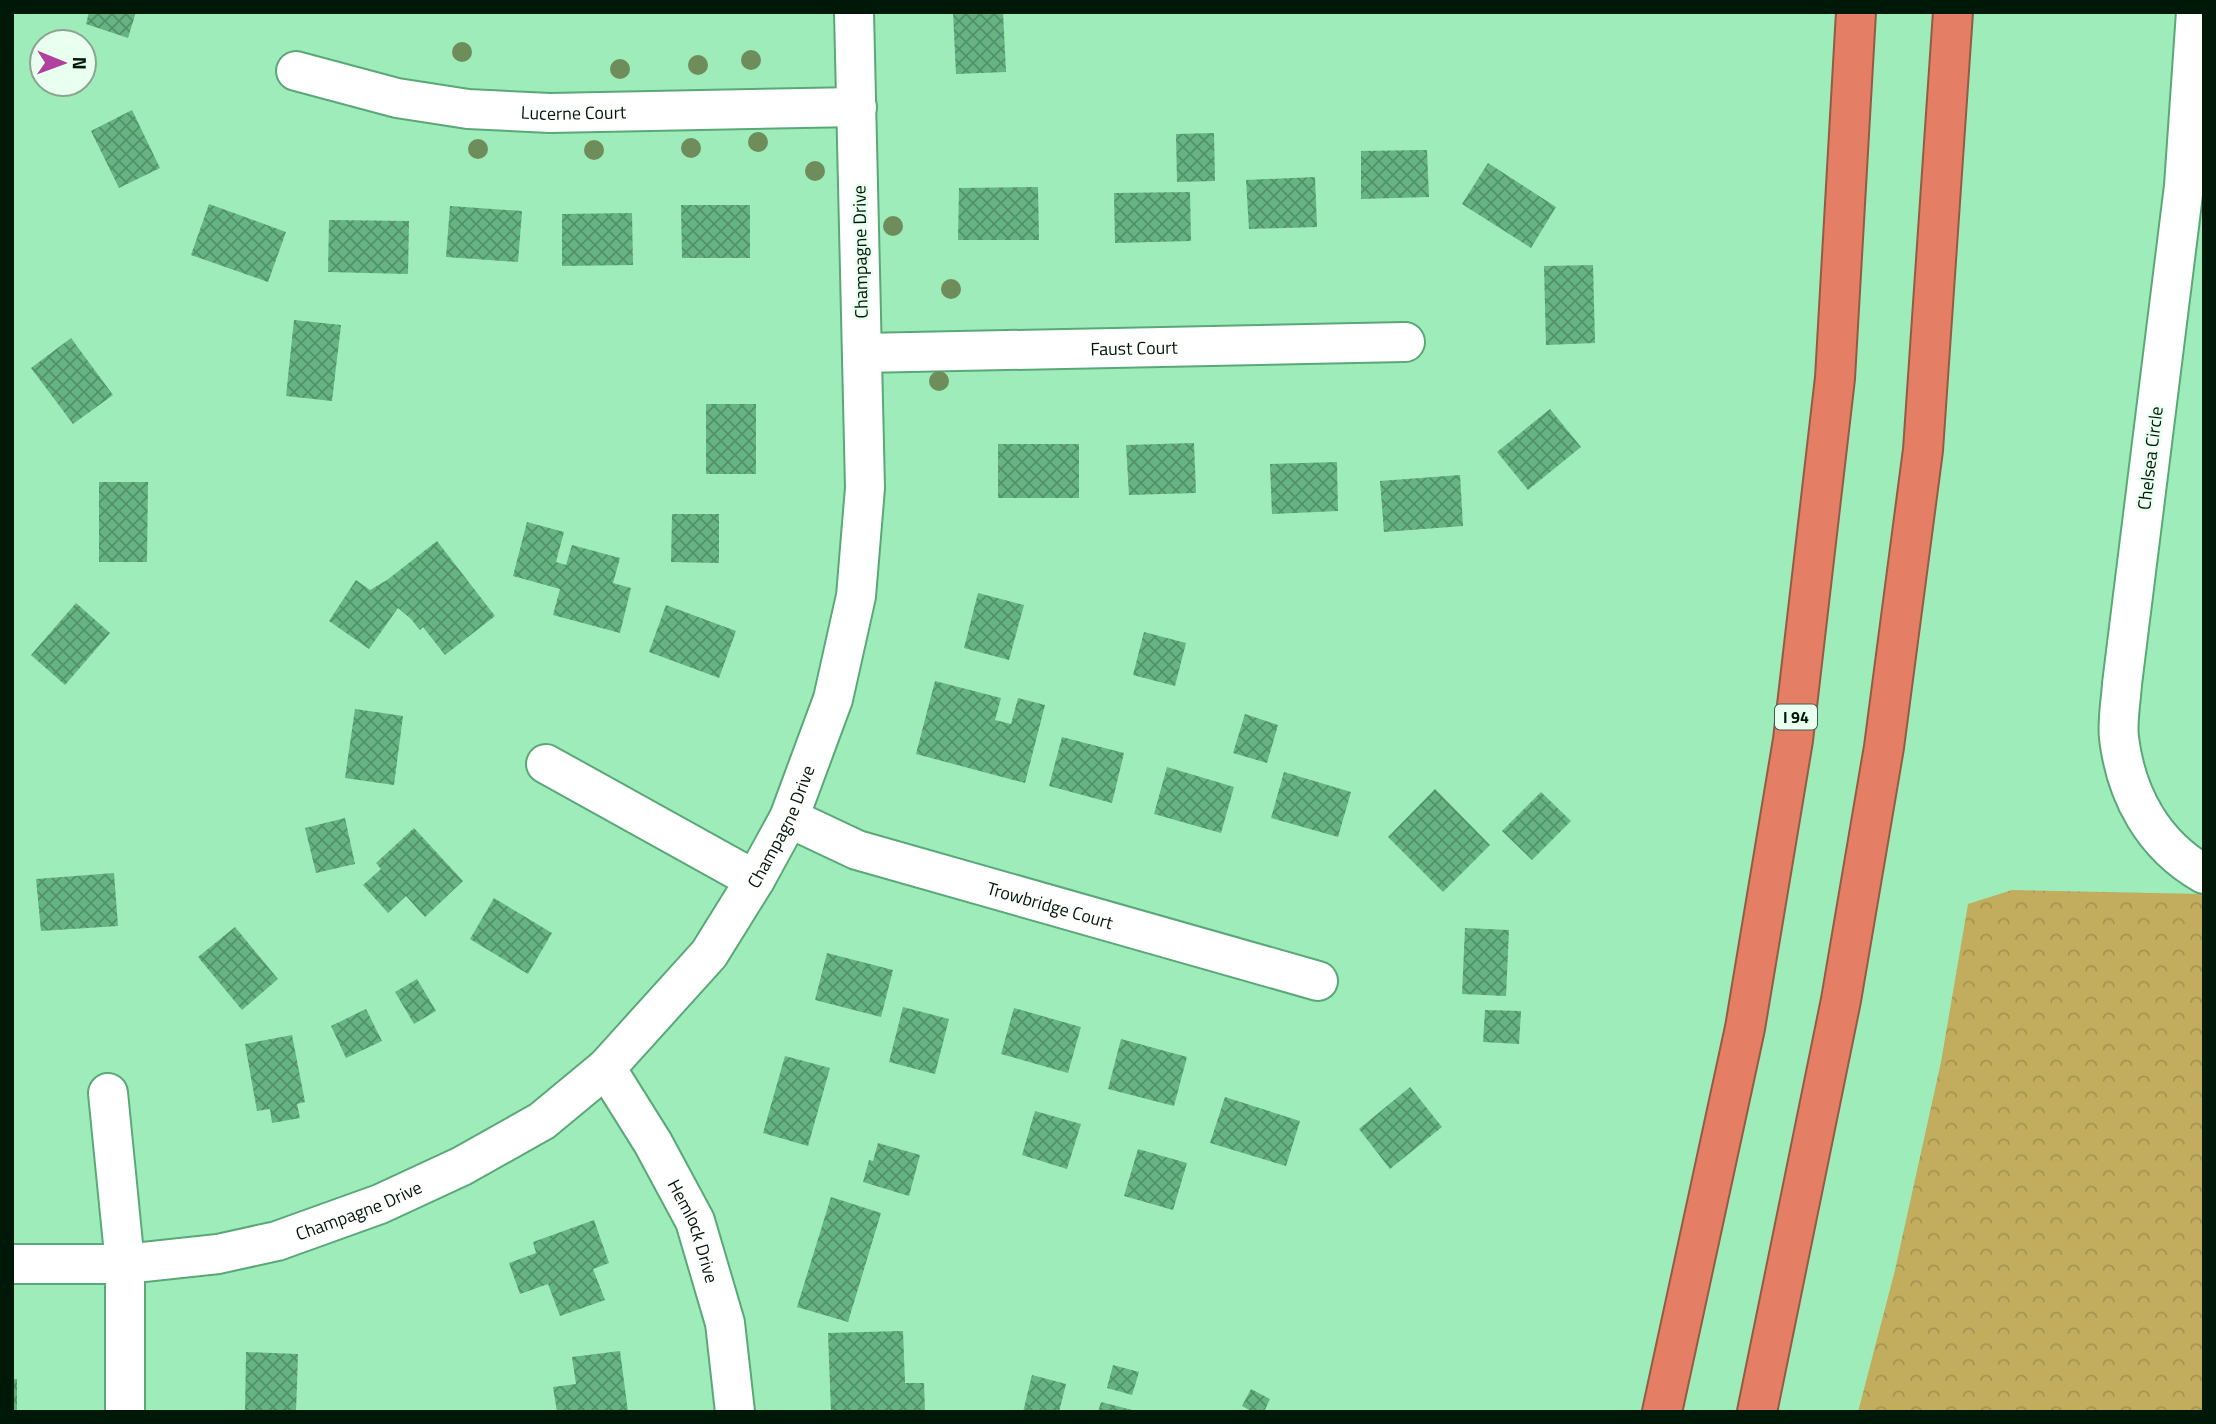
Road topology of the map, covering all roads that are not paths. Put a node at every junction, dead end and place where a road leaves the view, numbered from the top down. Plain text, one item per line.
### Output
1 (854, 12) edge
2 (1856, 12) edge
3 (1953, 12) edge
4 (2196, 12) edge
5 (296, 71) dead end
6 (857, 107) junction
7 (1405, 342) dead end
8 (863, 353) junction
9 (546, 764) dead end
10 (789, 817) junction
11 (2204, 874) edge
12 (755, 880) junction
13 (1318, 981) dead end
14 (606, 1068) junction
15 (108, 1093) dead end
16 (12, 1264) edge
17 (125, 1264) junction
18 (125, 1412) edge
19 (734, 1412) edge
20 (1662, 1412) edge
21 (1757, 1412) edge

1 - 6 street, Champagne Drive
2 - 20 highway, I 94
3 - 21 highway
4 - 11 street, Chelsea Circle
5 - 6 street, Lucerne Court
6 - 8 street, Champagne Drive
7 - 8 street, Faust Court
8 - 10 street, Champagne Drive
9 - 12 street
10 - 12 street, Champagne Drive
10 - 13 street, Trowbridge Court
12 - 14 street, Champagne Drive
14 - 17 street, Champagne Drive
14 - 19 street, Hemlock Drive
15 - 17 street
16 - 17 street, Champagne Drive
17 - 18 street

